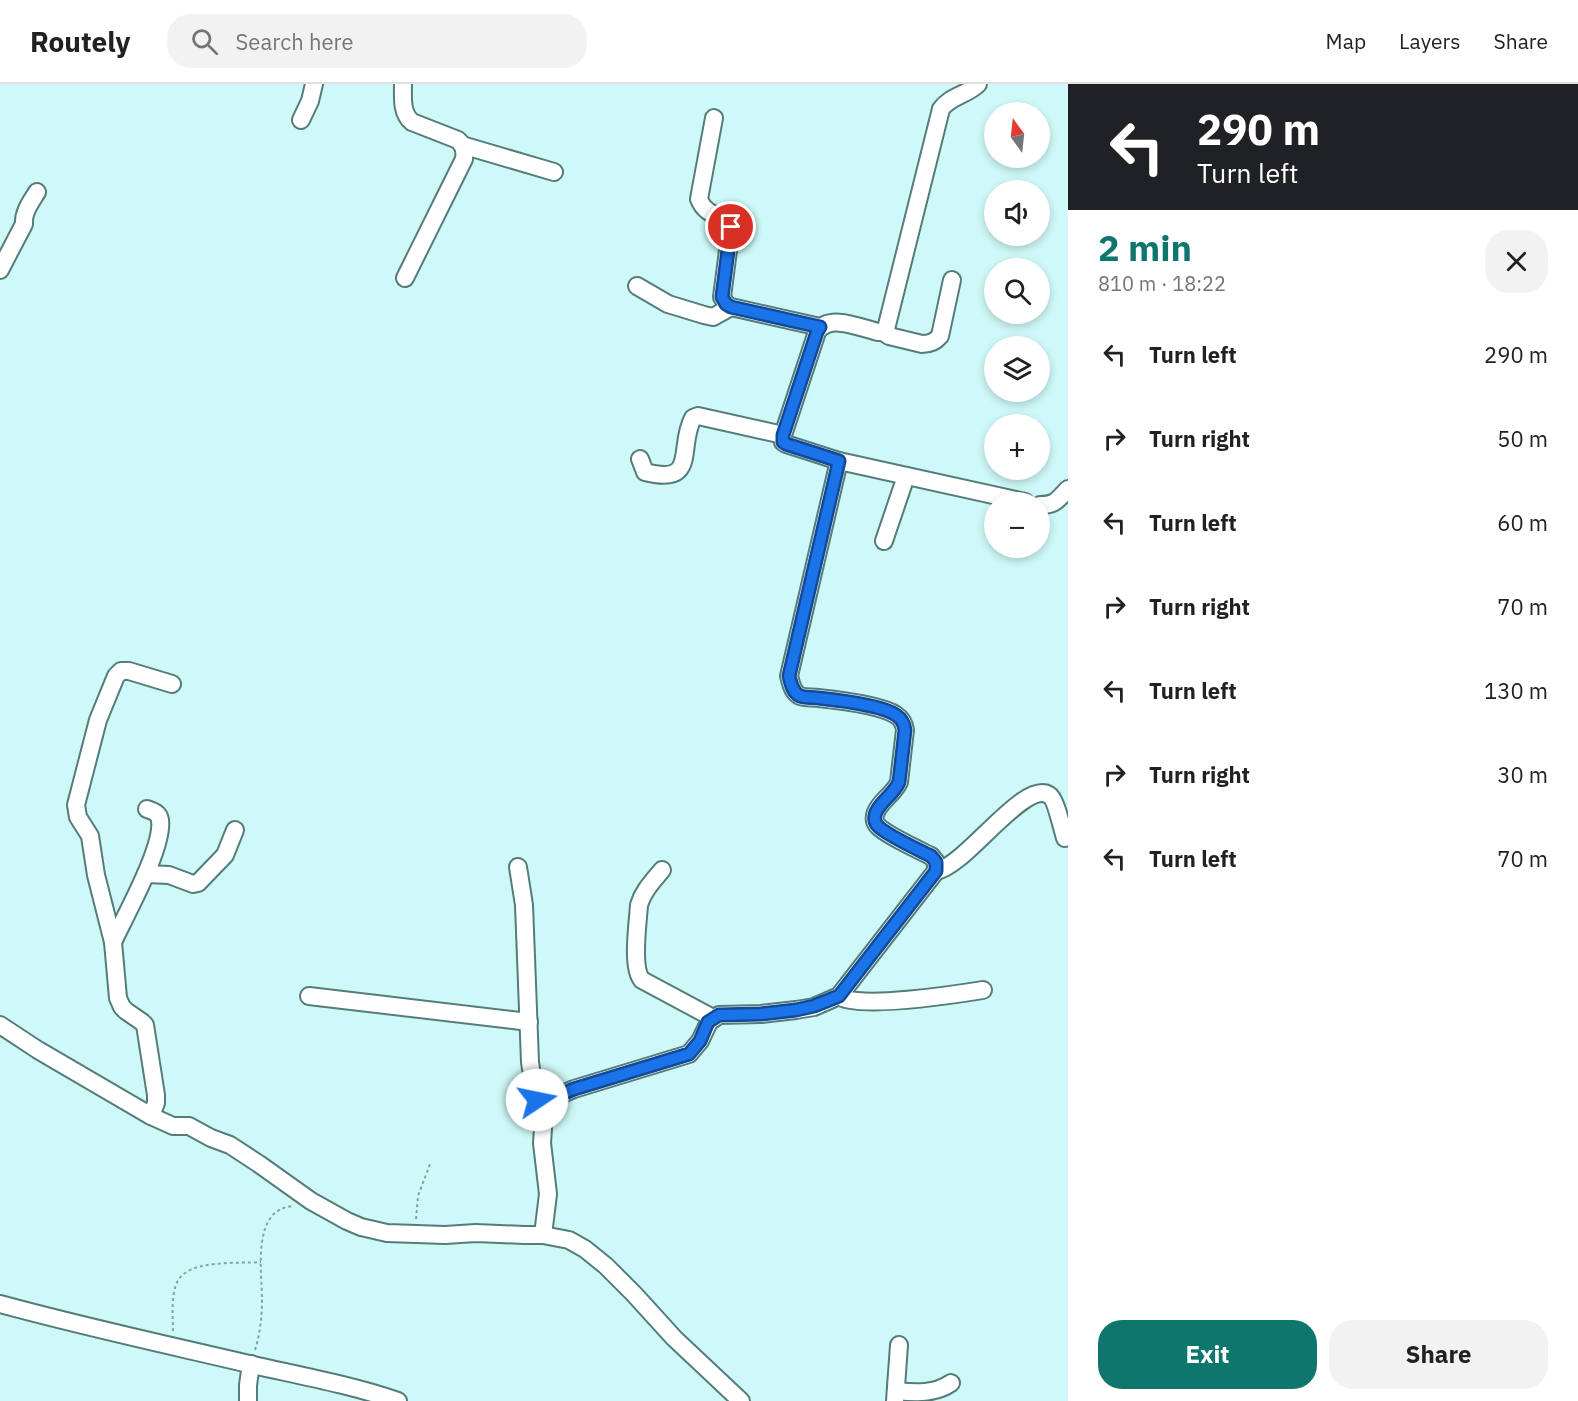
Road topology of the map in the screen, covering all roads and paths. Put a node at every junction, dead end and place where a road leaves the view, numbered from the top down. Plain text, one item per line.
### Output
1 (314, 84) edge
2 (403, 84) edge
3 (978, 84) edge
4 (714, 118) dead end
5 (301, 120) dead end
6 (462, 145) junction
7 (554, 172) dead end
8 (37, 192) dead end
9 (0, 270) edge
10 (405, 278) dead end
11 (952, 280) dead end
12 (637, 286) dead end
13 (731, 307) junction
14 (820, 327) junction
15 (883, 332) junction
16 (783, 435) junction
17 (640, 459) dead end
18 (839, 461) junction
19 (906, 476) junction
20 (1068, 489) edge
21 (984, 493) edge
22 (1050, 504) edge
23 (884, 541) dead end
24 (172, 684) dead end
25 (147, 808) dead end
26 (235, 830) dead end
27 (1065, 838) dead end
28 (518, 867) dead end
29 (662, 870) dead end
30 (936, 871) junction
31 (146, 874) junction
32 (113, 942) junction
33 (983, 990) dead end
34 (309, 996) dead end
35 (839, 996) junction
36 (713, 1018) junction
37 (529, 1022) junction
38 (0, 1025) edge
39 (545, 1108) junction
40 (151, 1116) junction
41 (430, 1164) dead end
42 (311, 1201) junction
43 (415, 1234) junction
44 (543, 1235) junction
45 (261, 1262) junction
46 (0, 1304) edge
47 (899, 1345) dead end
48 (172, 1346) junction
49 (251, 1364) junction
50 (951, 1383) dead end
51 (896, 1396) edge
52 (248, 1401) edge
53 (398, 1401) edge
54 (741, 1401) edge

1 - 5 street
2 - 6 street
3 - 15 street
4 - 13 street
6 - 7 street
6 - 10 street
8 - 9 street
11 - 15 street
12 - 13 street
13 - 14 street
14 - 15 street
14 - 16 street
16 - 17 street
16 - 18 street
18 - 19 street
18 - 30 street
19 - 21 street
19 - 23 street
20 - 22 street
24 - 32 street
25 - 31 street
26 - 31 street
27 - 30 street
28 - 37 street
29 - 36 street
30 - 35 street
31 - 32 street
32 - 40 street
33 - 35 street
34 - 37 street
35 - 36 street
36 - 39 street
37 - 39 street
38 - 40 street
39 - 44 street
40 - 42 street
41 - 43 path
42 - 43 street
42 - 45 path
43 - 44 street
44 - 54 street
45 - 48 path
45 - 49 path
46 - 48 street
47 - 51 street
48 - 49 street
49 - 52 street
49 - 53 street
50 - 51 street

